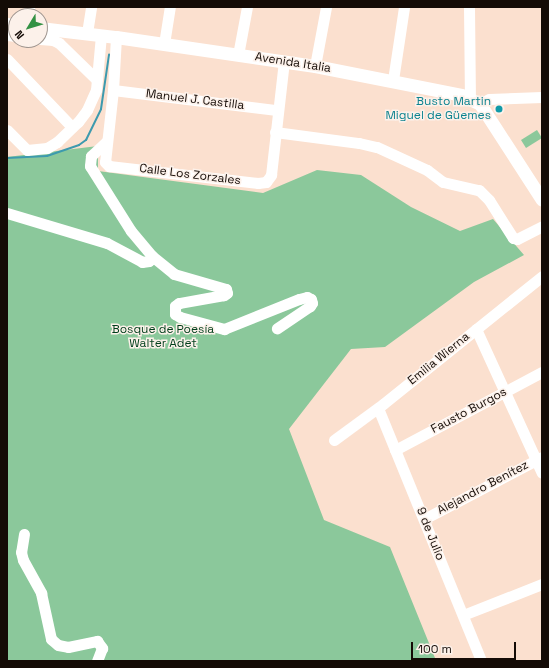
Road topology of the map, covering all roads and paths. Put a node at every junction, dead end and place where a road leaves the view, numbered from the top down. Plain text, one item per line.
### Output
1 (91, 7) edge
2 (170, 7) edge
3 (247, 7) edge
4 (326, 7) edge
5 (404, 7) edge
6 (468, 7) edge
7 (48, 29) edge
8 (87, 34) junction
9 (100, 35) junction
10 (116, 37) junction
11 (48, 40) edge
12 (164, 44) junction
13 (238, 55) junction
14 (7, 59) edge
15 (284, 61) junction
16 (315, 66) junction
17 (96, 79) junction
18 (393, 80) junction
19 (113, 90) junction
20 (542, 97) edge
21 (475, 101) junction
22 (277, 110) junction
23 (72, 127) junction
24 (7, 130) edge
25 (275, 132) junction
26 (107, 141) junction
27 (542, 200) edge
28 (7, 213) edge
29 (542, 226) edge
30 (152, 256) junction
31 (542, 276) edge
32 (277, 328) dead end
33 (476, 329) junction
34 (542, 372) edge
35 (505, 391) junction
36 (378, 408) junction
37 (334, 440) dead end
38 (396, 450) junction
39 (539, 458) edge
40 (542, 473) edge
41 (424, 519) junction
42 (24, 534) dead end
43 (542, 584) edge
44 (463, 615) junction
45 (97, 661) edge
46 (481, 661) edge

1 - 8 street
2 - 12 street
3 - 13 street
4 - 16 street
5 - 18 street
6 - 21 street
7 - 8 main road, Avenida Italia
8 - 9 main road, Avenida Italia
9 - 10 main road, Avenida Italia
9 - 17 street
10 - 12 main road, Avenida Italia
10 - 19 street
11 - 17 street
12 - 13 main road, Avenida Italia
13 - 15 main road, Avenida Italia
14 - 23 street
15 - 16 main road, Avenida Italia
15 - 22 street
16 - 18 main road, Avenida Italia
17 - 23 street
18 - 21 main road, Avenida Italia
19 - 22 street, Manuel J. Castilla
19 - 26 street
20 - 21 street, Avenida Italia
21 - 27 main road
22 - 25 street
23 - 24 street
25 - 26 street, Calle Los Zorzales
25 - 29 street
26 - 30 street
28 - 30 street
30 - 32 street
31 - 33 street, Emilia Wierna
33 - 35 street
33 - 36 street, Emilia Wierna
34 - 35 street, Fausto Burgos
35 - 38 street, Fausto Burgos
35 - 39 street
36 - 37 street, Emilia Wierna
36 - 38 street, 9 de Julio
38 - 41 street, 9 de Julio
39 - 40 street
39 - 41 street, Alejandro Benítez
41 - 44 street, 9 de Julio
42 - 45 street
43 - 44 street
44 - 46 street, 9 de Julio

